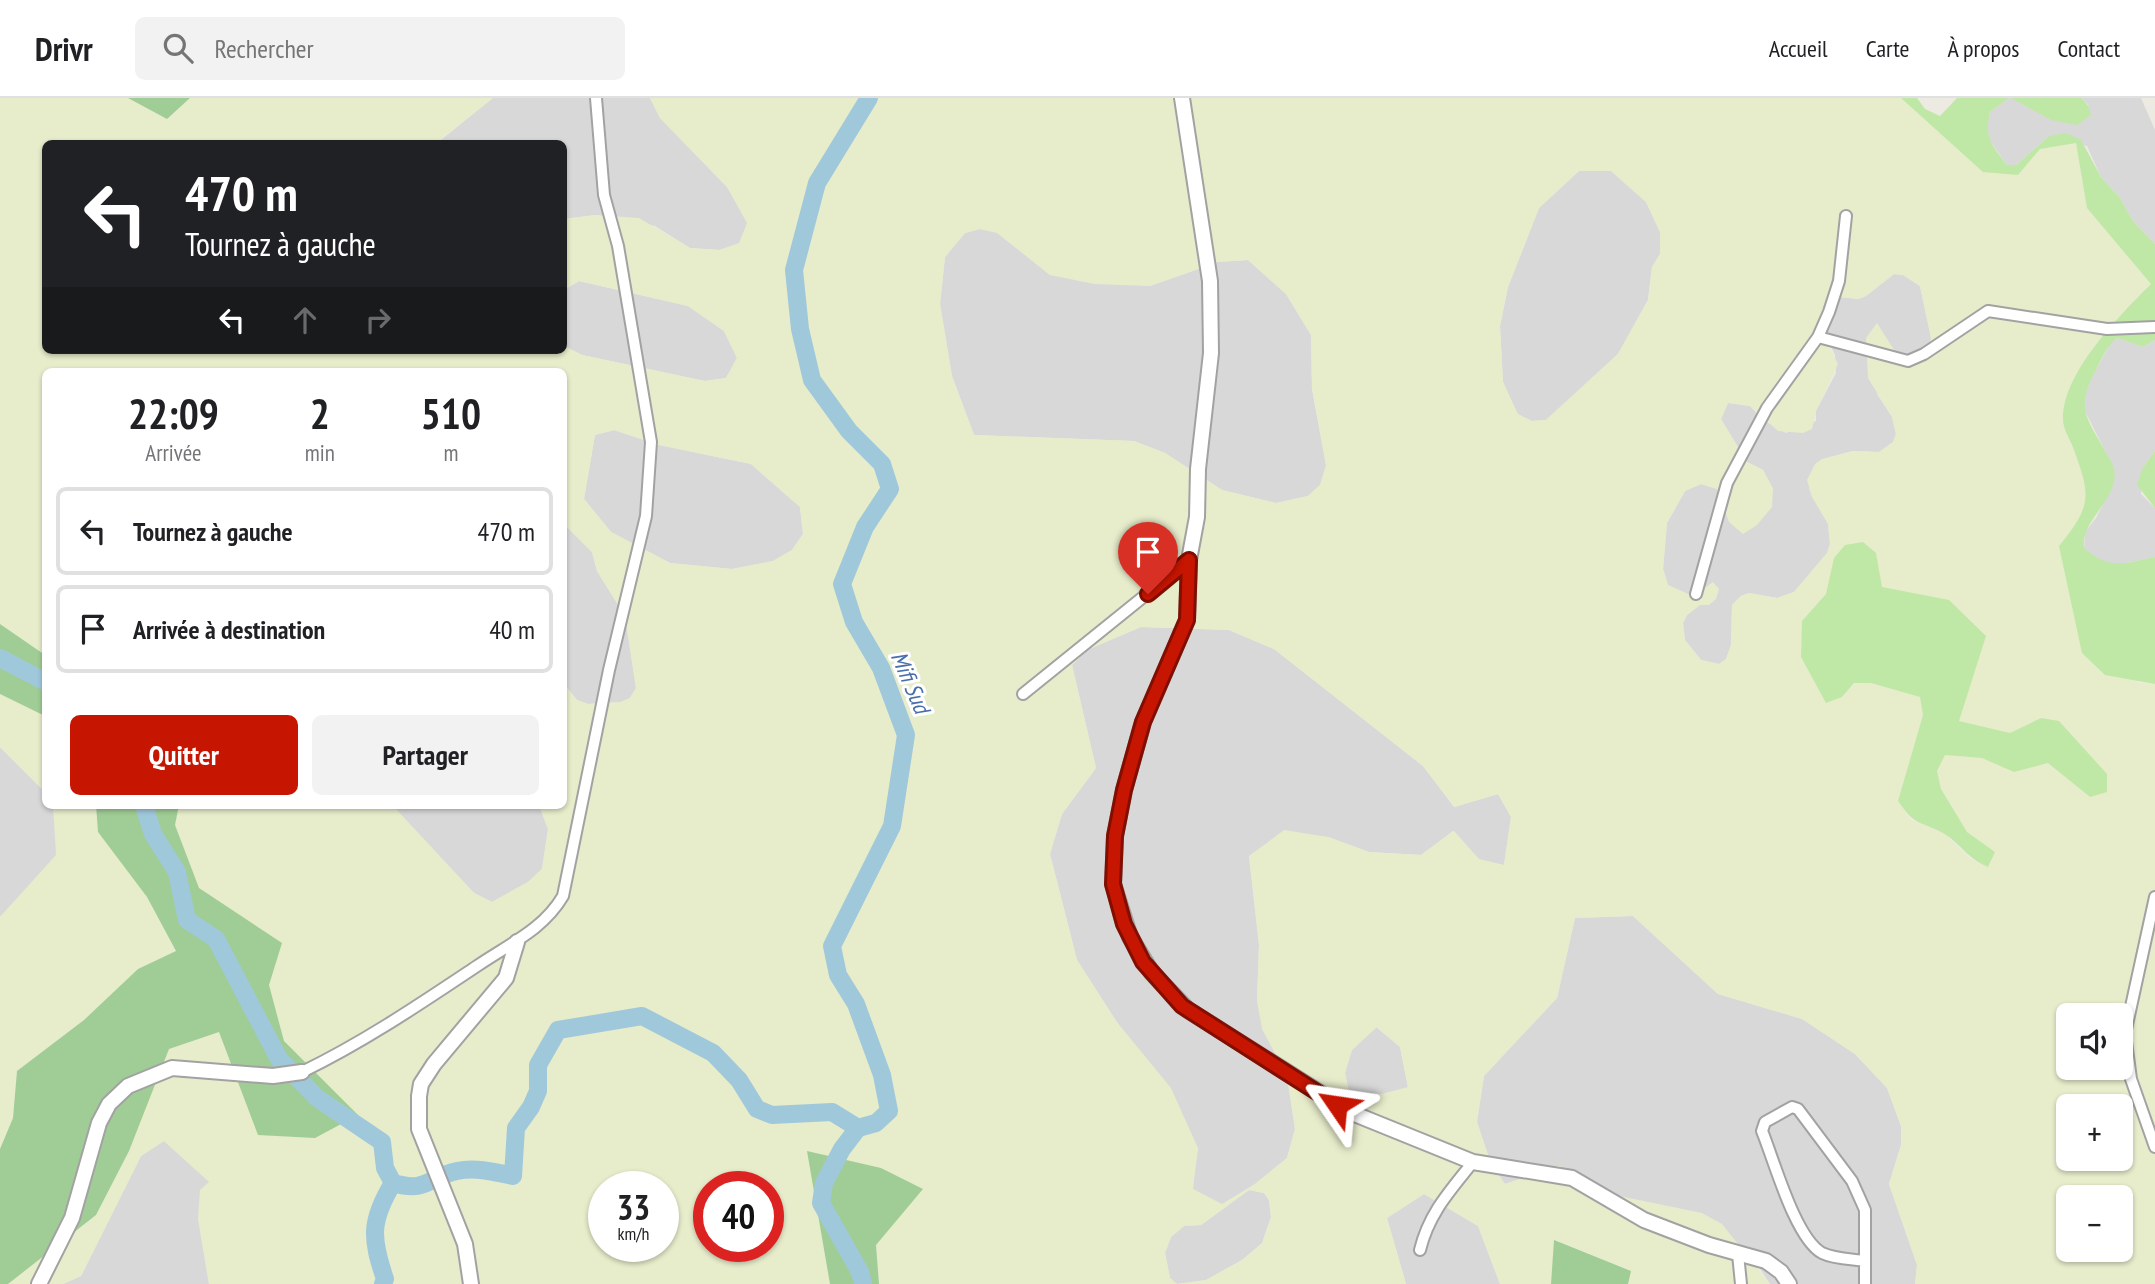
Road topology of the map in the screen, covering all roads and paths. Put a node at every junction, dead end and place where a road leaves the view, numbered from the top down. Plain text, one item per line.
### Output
1 (596, 98) edge
2 (1182, 98) edge
3 (1846, 216) dead end
4 (2155, 327) edge
5 (1818, 337) junction
6 (1189, 560) junction
7 (1696, 594) dead end
8 (1023, 694) dead end
9 (2155, 897) edge
10 (517, 942) junction
11 (302, 1072) joint
12 (2155, 1147) edge
13 (1473, 1163) junction
14 (1420, 1250) dead end
15 (1738, 1254) junction
16 (1865, 1261) junction
17 (39, 1284) edge
18 (471, 1284) edge
19 (1741, 1284) edge
20 (1790, 1284) edge
21 (1865, 1284) edge

1 - 10 street
2 - 6 street
3 - 5 street
4 - 5 street
5 - 7 street
6 - 8 street
6 - 13 street
9 - 12 street
10 - 11 street
10 - 18 street
11 - 17 street
13 - 14 street
13 - 15 street
15 - 19 street
15 - 20 street
16 - 16 street
16 - 21 street

